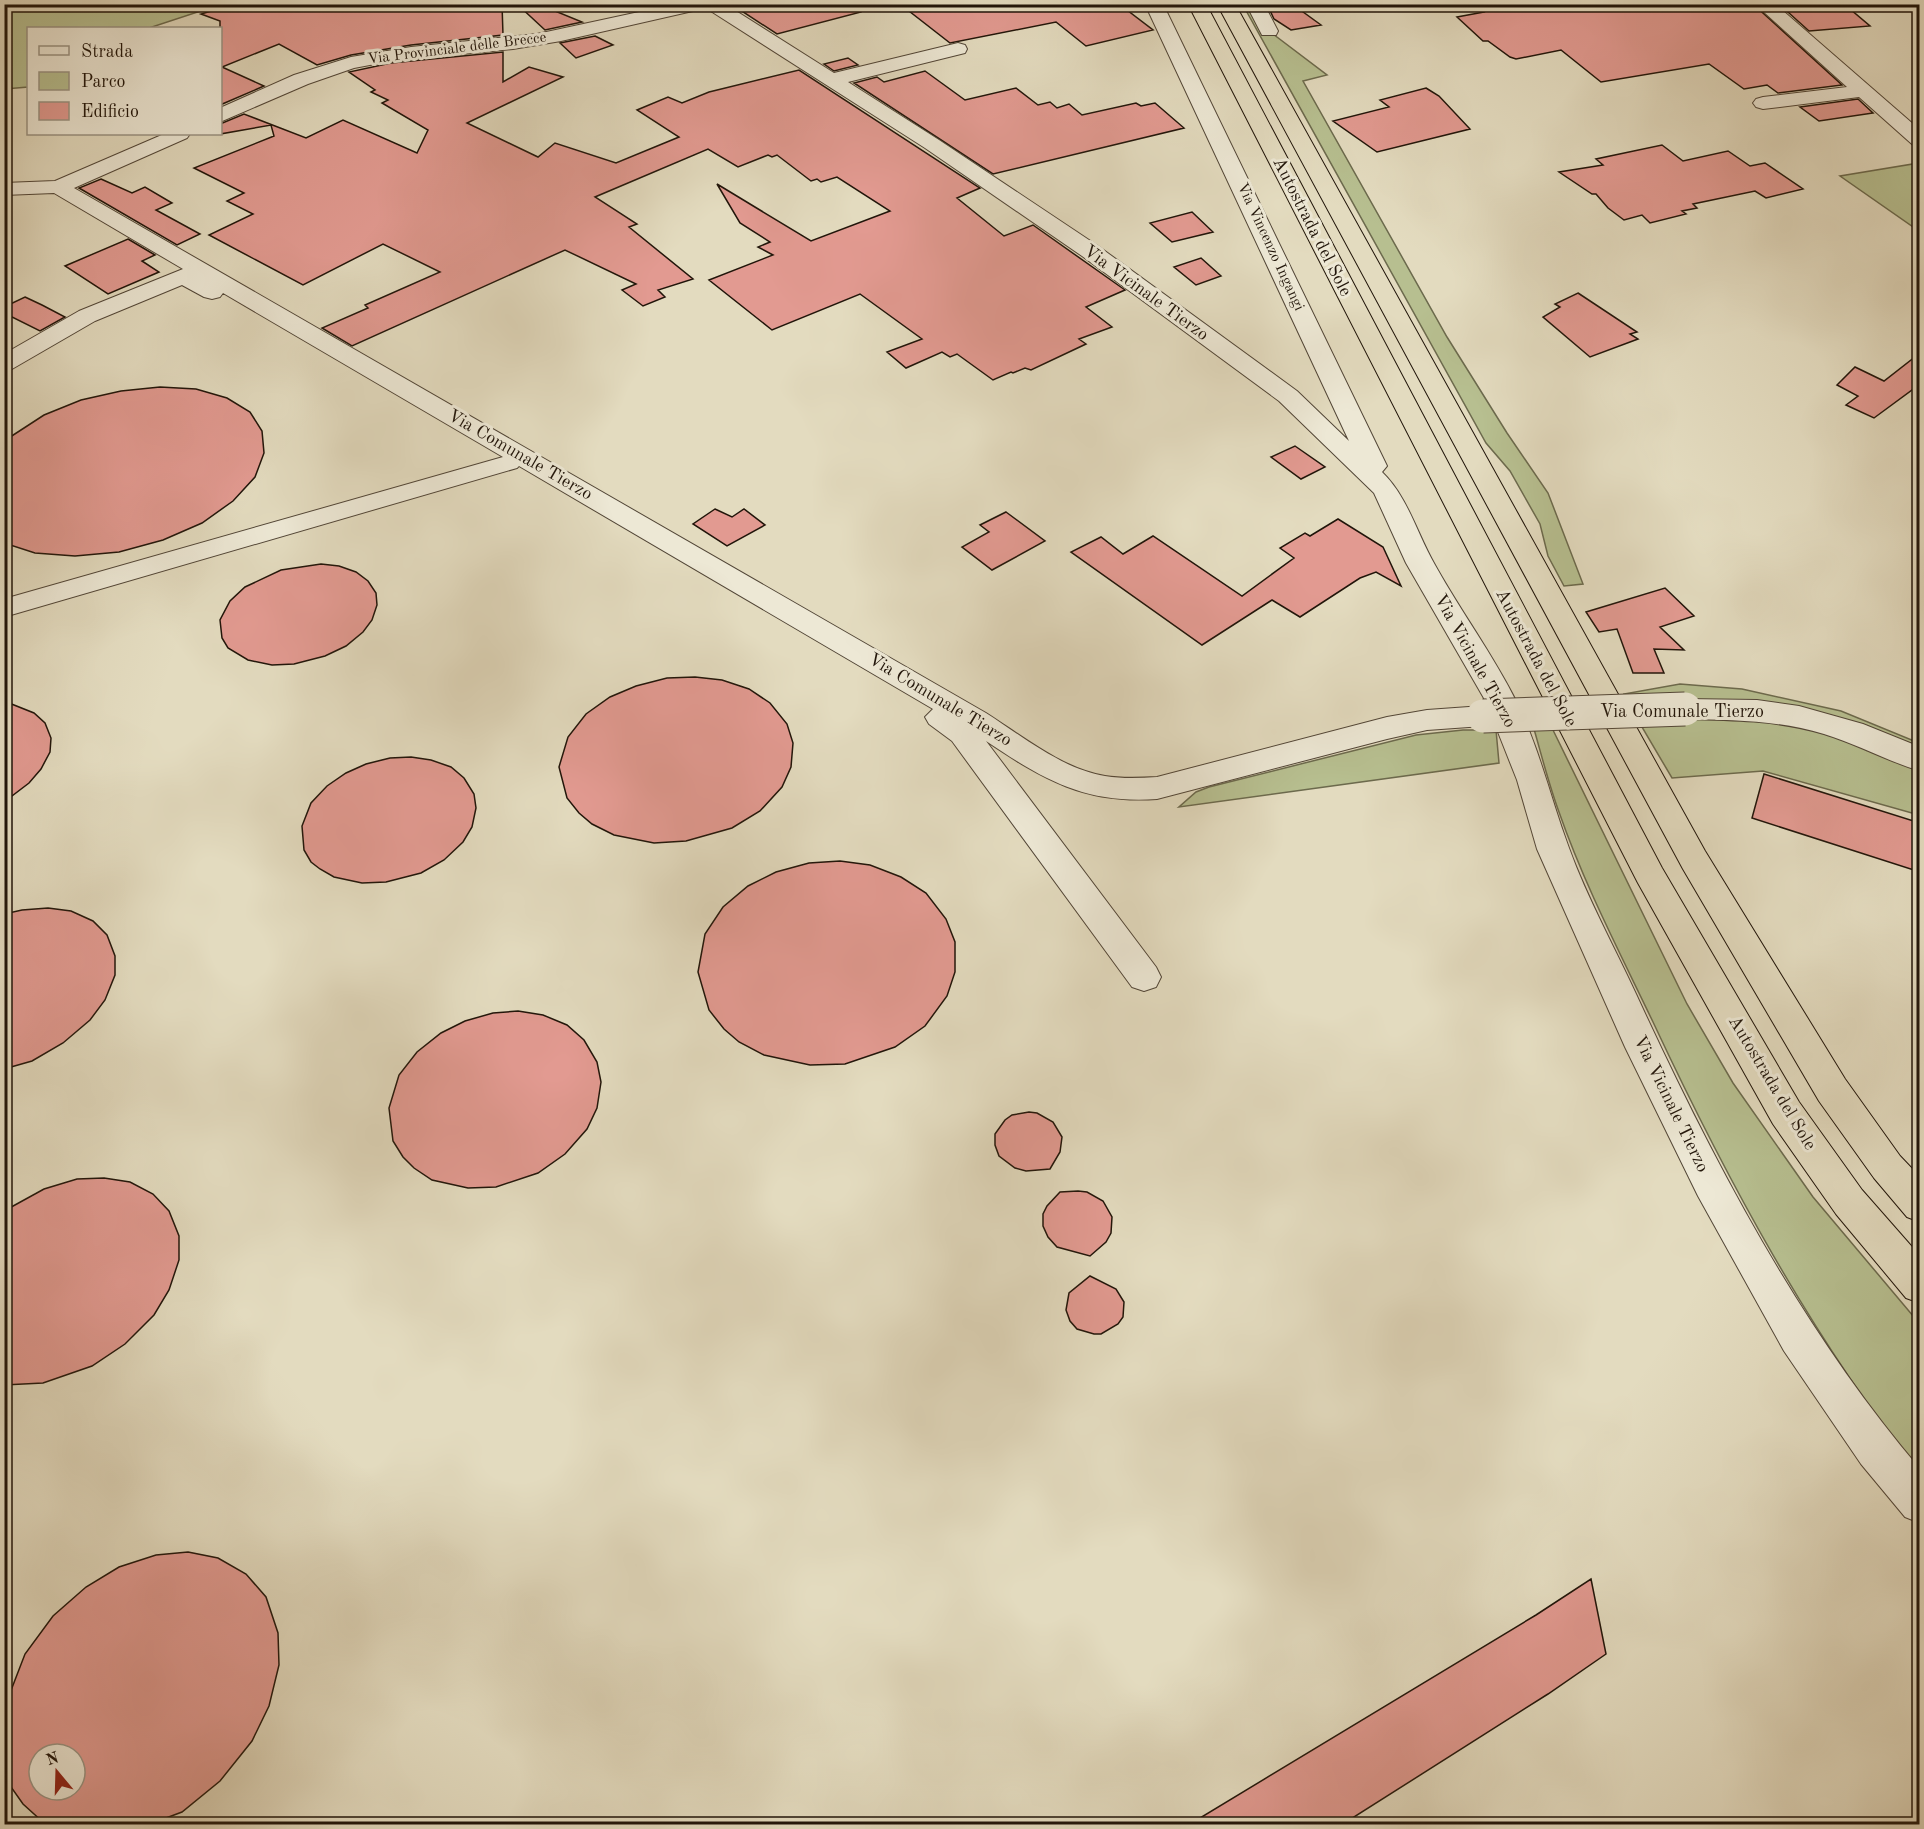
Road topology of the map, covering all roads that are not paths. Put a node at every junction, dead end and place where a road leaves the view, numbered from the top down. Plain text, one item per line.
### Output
1 (700, 4) edge
2 (712, 4) edge
3 (1154, 4) edge
4 (1197, 4) edge
5 (1226, 4) edge
6 (1255, 4) edge
7 (1764, 4) edge
8 (1269, 31) dead end
9 (958, 49) dead end
10 (831, 80) junction
11 (1864, 91) junction
12 (1763, 103) dead end
13 (222, 115) edge
14 (178, 135) edge
15 (1920, 141) edge
16 (58, 187) junction
17 (4, 189) edge
18 (4, 364) edge
19 (508, 463) junction
20 (1385, 489) junction
21 (4, 608) edge
22 (1920, 760) edge
23 (1144, 977) dead end
24 (1920, 1205) edge
25 (1920, 1284) edge
26 (1920, 1502) edge

1 - 13 street, Via Provinciale delle Brecce
2 - 10 street, Via Vicinale Tierzo
3 - 20 street, Via Vincenzo Ingangi
4 - 25 highway, Autostrada del Sole
5 - 24 highway, Autostrada del Sole
6 - 8 street
7 - 11 street
9 - 10 street
10 - 20 street, Via Vicinale Tierzo
11 - 12 street
11 - 15 street
14 - 16 street
16 - 17 street
16 - 22 street, Via Comunale Tierzo, bridge
18 - 19 street
19 - 21 street
19 - 23 street
20 - 26 street, Via Vicinale Tierzo

